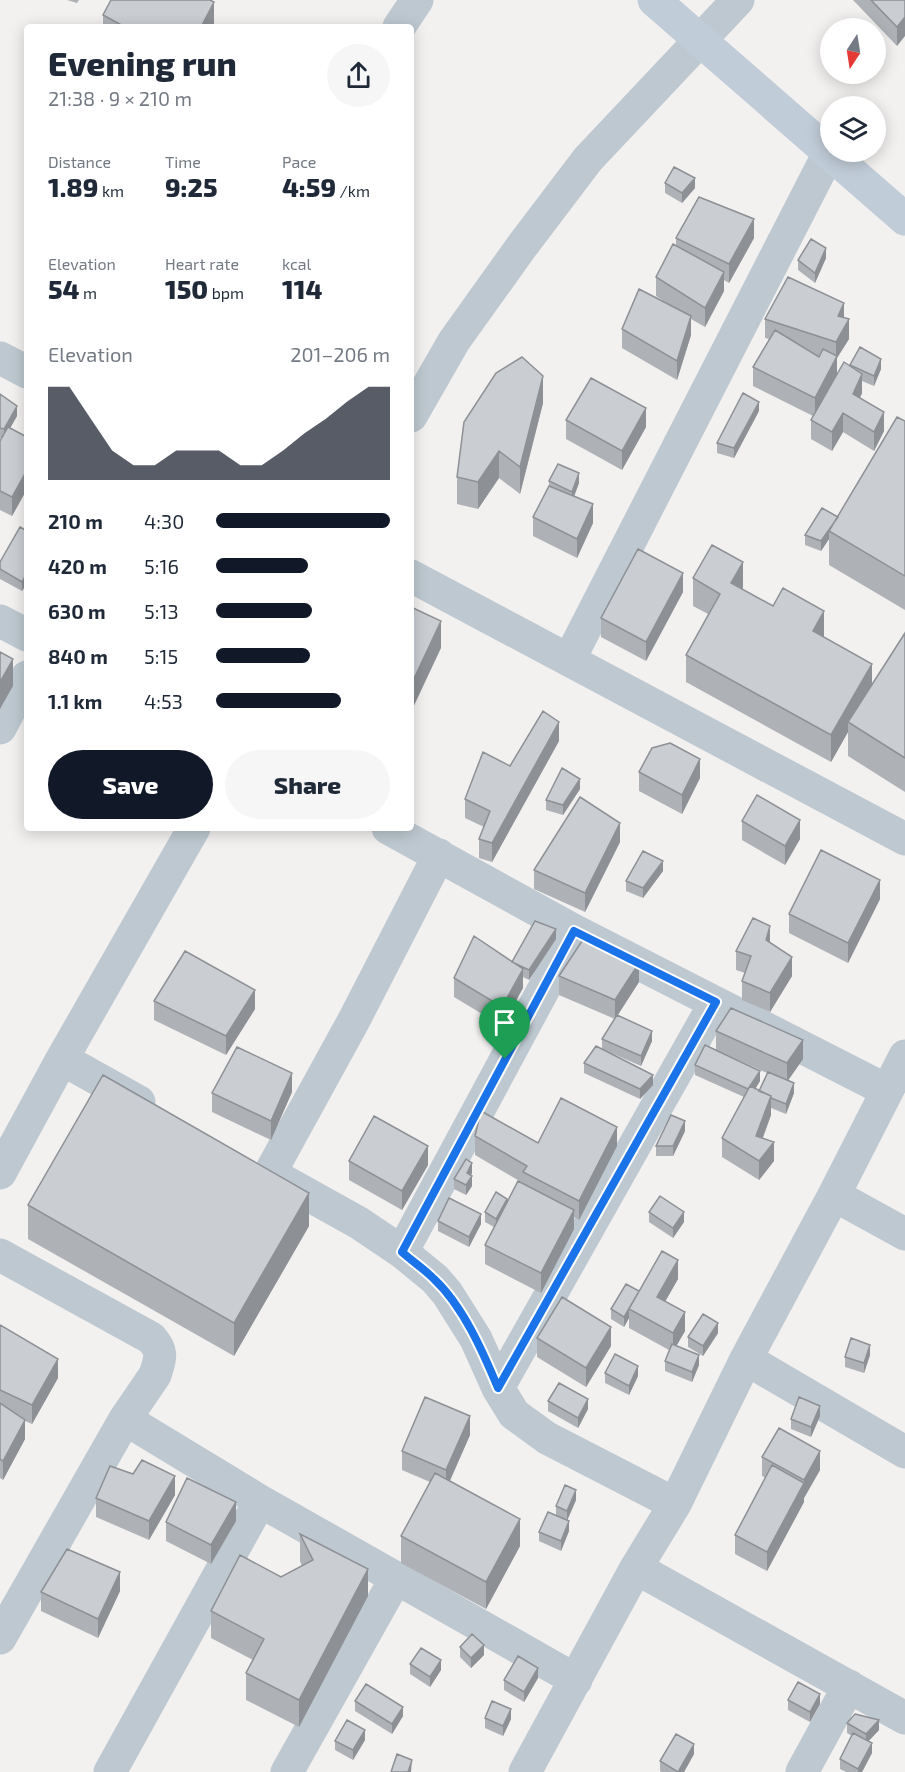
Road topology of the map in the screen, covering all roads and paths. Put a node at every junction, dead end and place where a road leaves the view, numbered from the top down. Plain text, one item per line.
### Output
1 (417, 0) edge
2 (654, 0) edge
3 (738, 0) edge
4 (401, 24) edge
5 (701, 41) junction
6 (820, 145) edge
7 (824, 162) edge
8 (839, 162) edge
9 (905, 219) edge
10 (0, 358) edge
11 (24, 370) edge
12 (414, 411) edge
13 (414, 578) edge
14 (0, 621) edge
15 (24, 633) edge
16 (569, 660) junction
17 (24, 683) edge
18 (0, 728) edge
19 (192, 831) edge
20 (394, 831) edge
21 (905, 839) edge
22 (439, 855) junction
23 (574, 931) junction
24 (716, 1002) junction
25 (905, 1056) edge
26 (62, 1059) junction
27 (886, 1090) junction
28 (166, 1116) edge
29 (4, 1155) edge
30 (834, 1195) junction
31 (905, 1234) edge
32 (402, 1252) junction
33 (0, 1254) edge
34 (746, 1359) junction
35 (498, 1388) junction
36 (125, 1419) junction
37 (905, 1452) edge
38 (260, 1501) junction
39 (675, 1504) junction
40 (636, 1568) junction
41 (396, 1578) junction
42 (0, 1638) edge
43 (576, 1680) junction
44 (849, 1686) junction
45 (905, 1718) edge
46 (110, 1772) edge
47 (287, 1772) edge
48 (525, 1772) edge
49 (802, 1772) edge

1 - 4 street
2 - 5 street
3 - 5 street
5 - 6 street
5 - 12 street
7 - 16 street
8 - 9 street
10 - 11 street
13 - 16 street
14 - 15 street
16 - 21 street
17 - 18 street
19 - 26 street
20 - 22 street
22 - 23 street
22 - 32 street
23 - 24 street
23 - 32 street
24 - 27 street
24 - 35 street
25 - 27 street
26 - 28 street
26 - 29 street
27 - 30 street
30 - 31 street
30 - 34 street
32 - 35 street
33 - 36 street
34 - 37 street
34 - 39 street
35 - 39 street
36 - 38 street
36 - 42 street
38 - 41 street
38 - 46 street
39 - 40 street
40 - 43 street
40 - 44 street
41 - 43 street
41 - 47 street
43 - 48 street
44 - 45 street
44 - 49 street

